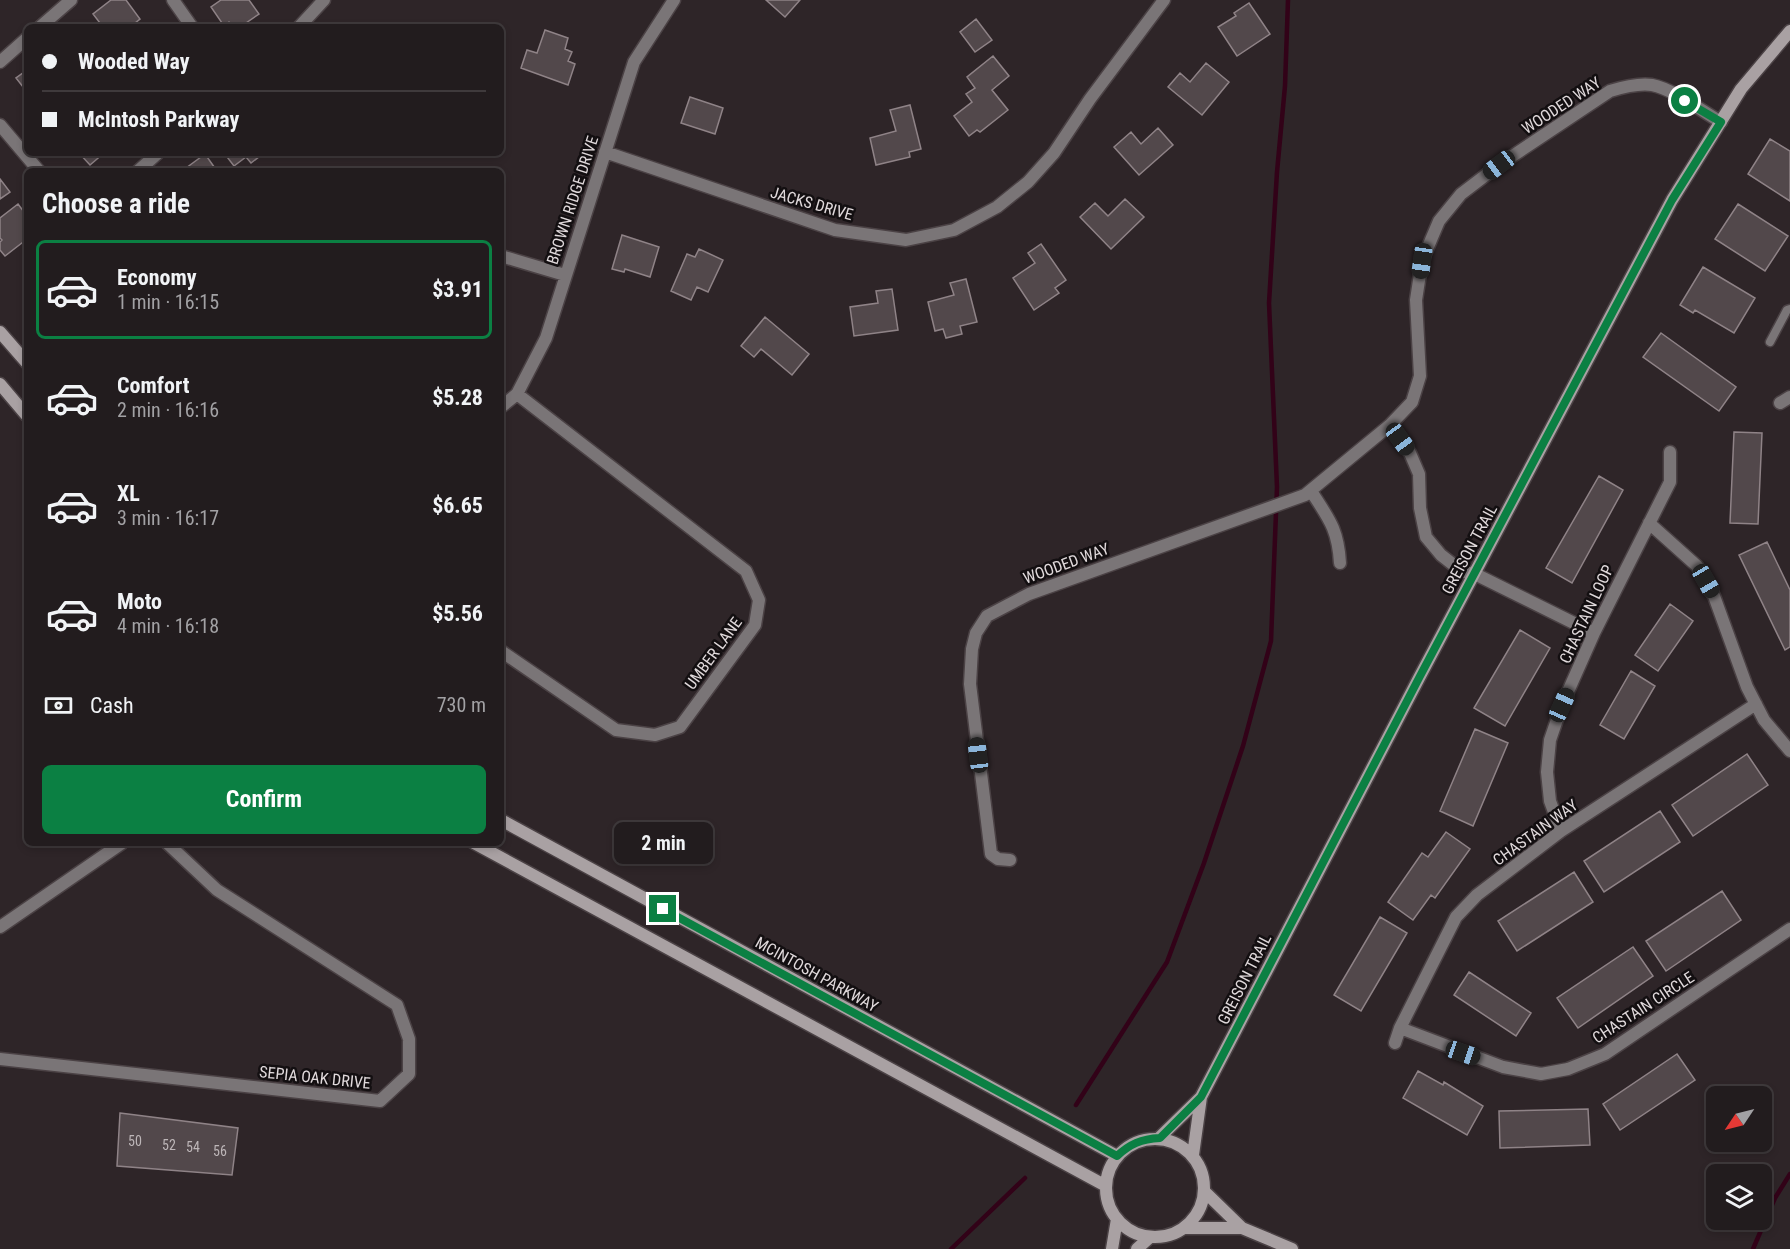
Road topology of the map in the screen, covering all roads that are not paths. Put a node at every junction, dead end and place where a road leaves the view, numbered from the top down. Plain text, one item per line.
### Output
1 (71, 0) edge
2 (173, 0) edge
3 (324, 0) edge
4 (674, 0) edge
5 (1164, 0) edge
6 (43, 24) edge
7 (190, 24) edge
8 (302, 24) edge
9 (1790, 31) edge
10 (24, 41) edge
11 (0, 62) edge
12 (1721, 122) junction
13 (0, 125) edge
14 (605, 152) junction
15 (24, 153) edge
16 (26, 156) edge
17 (155, 156) edge
18 (36, 168) edge
19 (141, 168) edge
20 (504, 257) edge
21 (565, 274) junction
22 (1790, 309) edge
23 (0, 332) edge
24 (1770, 342) dead end
25 (24, 360) edge
26 (0, 384) edge
27 (517, 394) junction
28 (504, 405) edge
29 (24, 412) edge
30 (1390, 425) junction
31 (1670, 452) dead end
32 (1311, 491) junction
33 (1649, 523) junction
34 (1340, 563) dead end
35 (1475, 574) junction
36 (1594, 633) junction
37 (504, 653) edge
38 (1756, 704) junction
39 (1790, 751) edge
40 (504, 822) edge
41 (1561, 831) junction
42 (118, 846) edge
43 (169, 846) edge
44 (480, 846) edge
45 (1010, 860) dead end
46 (0, 927) edge
47 (1790, 929) edge
48 (1400, 1028) junction
49 (1395, 1043) dead end
50 (0, 1059) edge
51 (1201, 1097) junction
52 (1160, 1138) junction
53 (1193, 1155) junction
54 (1117, 1156) junction
55 (1106, 1186) junction
56 (1205, 1192) junction
57 (1117, 1219) junction
58 (1185, 1228) junction
59 (1242, 1228) junction
60 (1150, 1237) junction
61 (1112, 1249) edge
62 (1137, 1249) edge
63 (1292, 1249) edge

1 - 6 street
2 - 7 street
3 - 8 street
4 - 14 street, BROWN RIDGE DRIVE
5 - 14 street, JACKS DRIVE
9 - 12 street, GREISON TRAIL
10 - 11 street
12 - 30 street, WOODED WAY
12 - 35 street, GREISON TRAIL
13 - 15 street
14 - 21 street, BROWN RIDGE DRIVE
16 - 18 street
17 - 19 street
20 - 21 street
21 - 27 street, BROWN RIDGE DRIVE
22 - 24 lane
23 - 25 street
26 - 29 street
27 - 28 street, BROWN RIDGE DRIVE
27 - 37 street, UMBER LANE
30 - 32 street, WOODED WAY
30 - 35 street
31 - 33 street, CHASTAIN LOOP
32 - 34 street
32 - 45 street, WOODED WAY
33 - 36 street, CHASTAIN LOOP
33 - 38 street
35 - 36 street
35 - 51 street, GREISON TRAIL
36 - 41 street, CHASTAIN LOOP
38 - 39 street
38 - 41 street, CHASTAIN WAY
40 - 54 street, MCINTOSH PARKWAY
41 - 48 street, CHASTAIN WAY
42 - 46 street
43 - 50 street, SEPIA OAK DRIVE
44 - 55 street
47 - 48 street, CHASTAIN CIRCLE
48 - 49 street, CHASTAIN WAY
51 - 52 street, GREISON TRAIL
51 - 53 street, GREISON TRAIL
52 - 53 street
52 - 54 street
53 - 56 street
54 - 55 street
55 - 57 street
56 - 58 street
56 - 59 street
57 - 60 street
57 - 61 street
58 - 59 street
58 - 60 street
59 - 63 street
60 - 62 street

